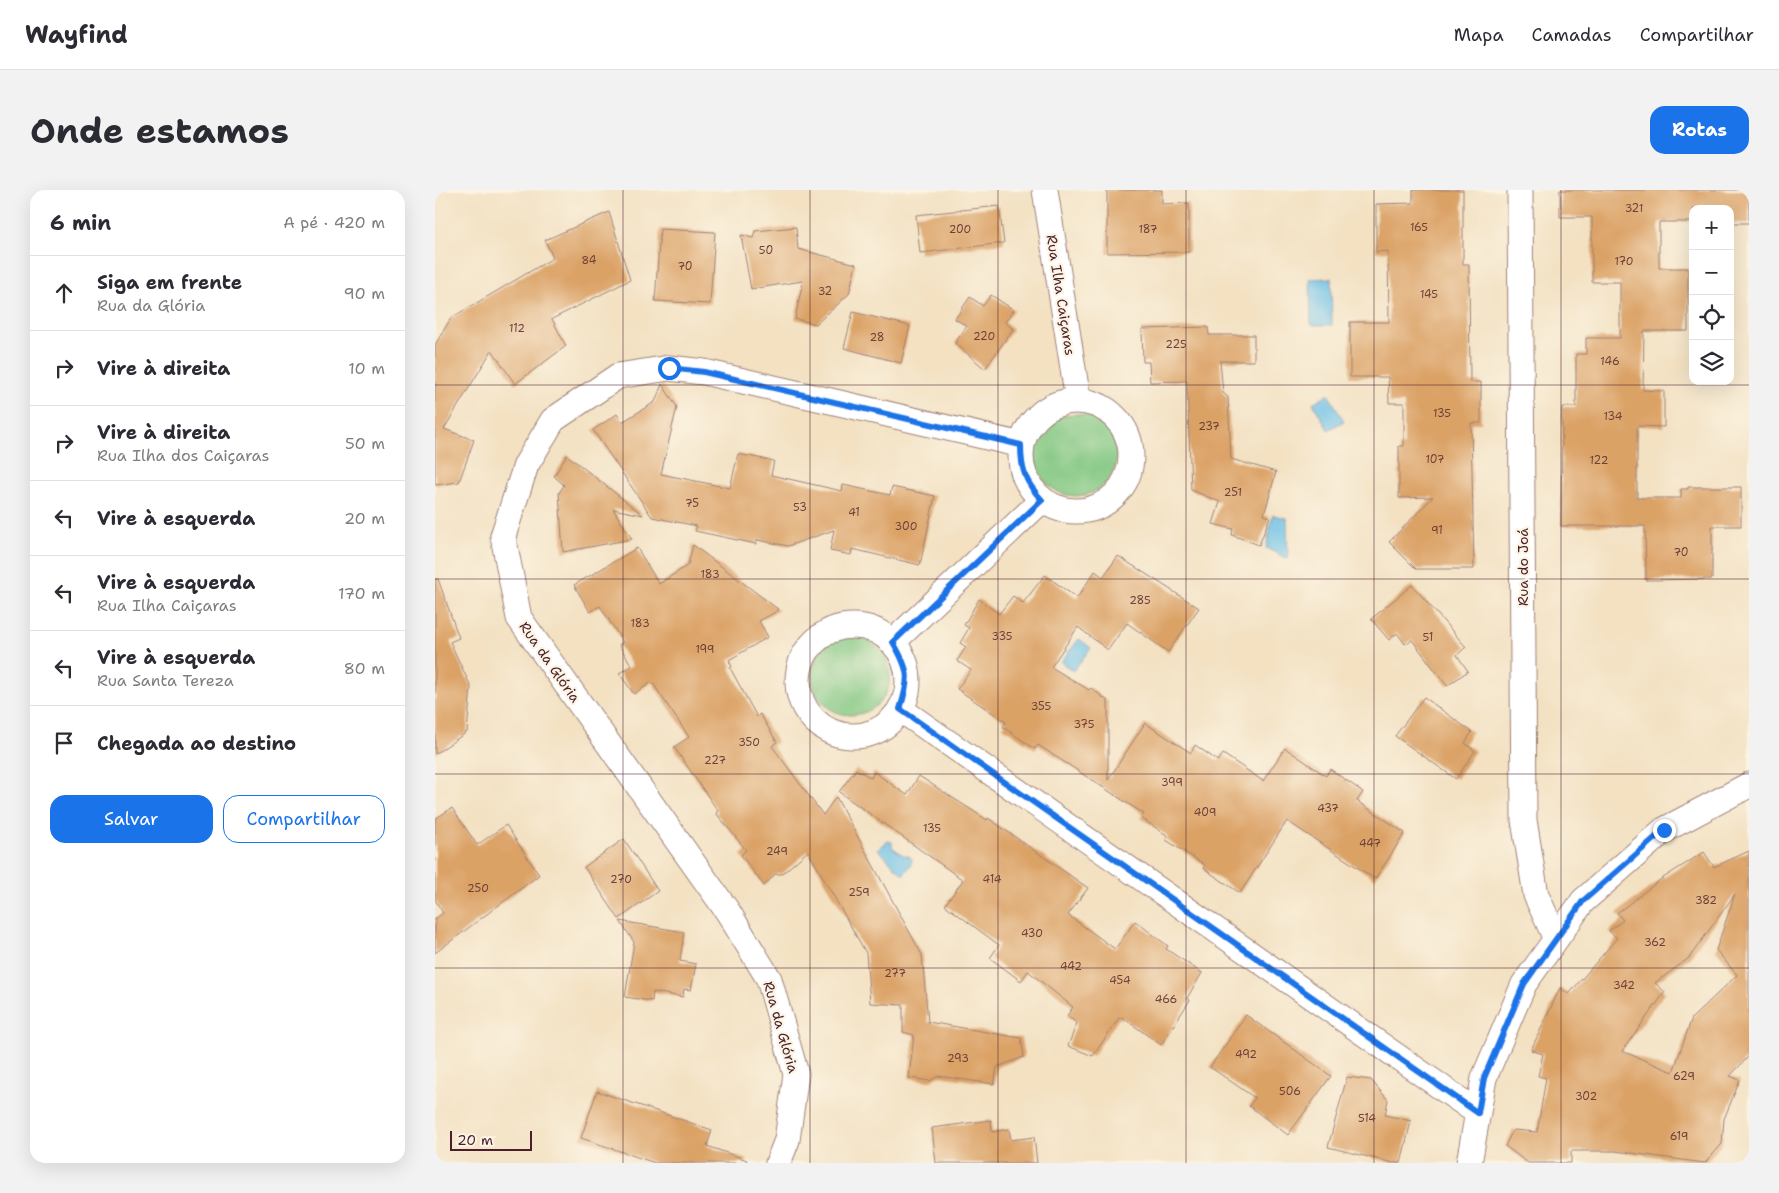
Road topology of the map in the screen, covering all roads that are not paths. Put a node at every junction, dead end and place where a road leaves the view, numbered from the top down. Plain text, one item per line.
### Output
1 (1045, 190) edge
2 (1521, 190) edge
3 (1077, 400) junction
4 (1021, 445) junction
5 (1042, 500) junction
6 (893, 642) junction
7 (900, 709) junction
8 (1749, 785) edge
9 (1556, 938) junction
10 (1478, 1113) junction
11 (778, 1163) edge
12 (1469, 1163) edge

1 - 3 street, Rua Ilha Caiçaras
2 - 9 street, Rua do Joá
3 - 4 street
3 - 5 street
4 - 5 street
4 - 11 street, Rua da Glória
5 - 6 street
6 - 7 street
6 - 7 street
7 - 10 street
8 - 9 street
9 - 10 street
10 - 12 street

